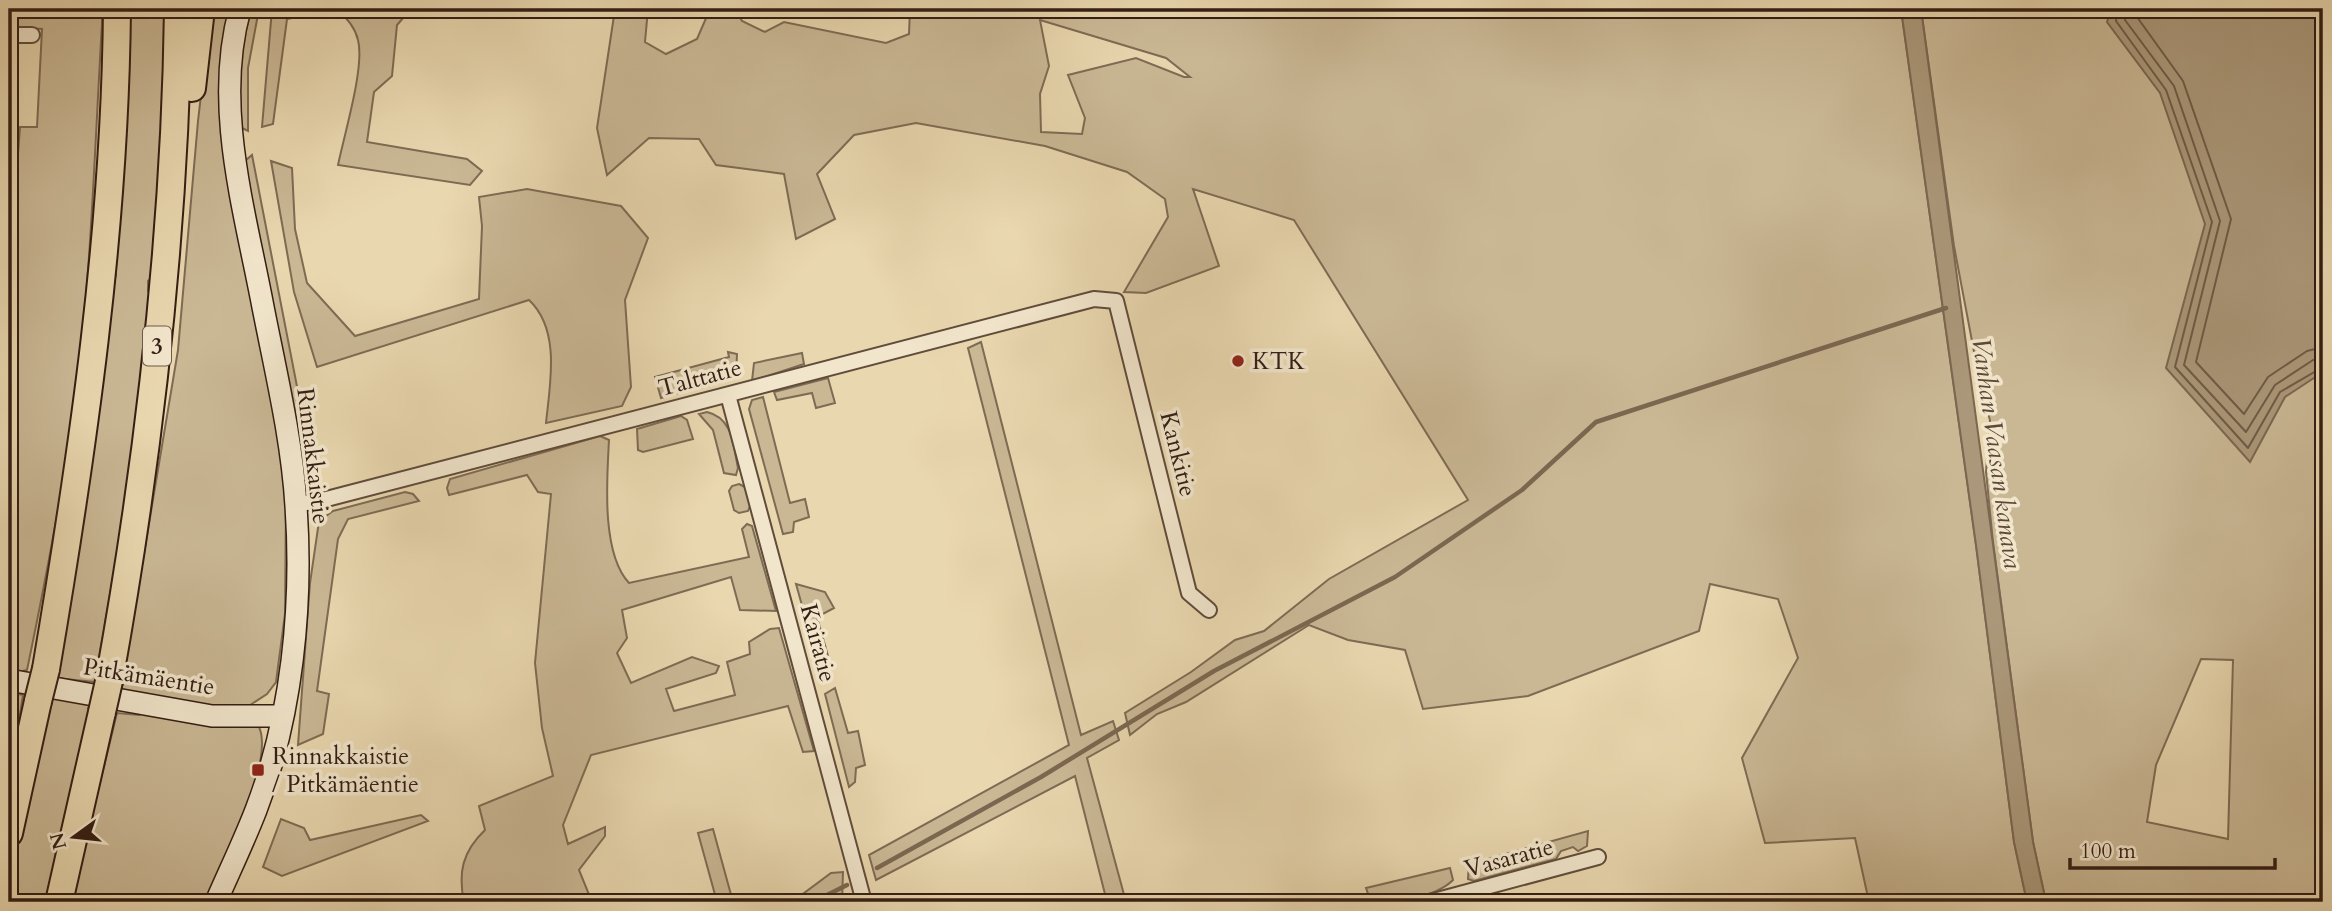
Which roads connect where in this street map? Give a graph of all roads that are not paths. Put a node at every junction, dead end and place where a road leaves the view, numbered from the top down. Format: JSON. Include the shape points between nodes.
{"nodes":[{"id":1,"x":117,"y":9,"type":"edge"},
{"id":2,"x":178,"y":9,"type":"edge"},
{"id":3,"x":201,"y":9,"type":"edge"},
{"id":4,"x":240,"y":9,"type":"edge"},
{"id":5,"x":9,"y":35,"type":"edge"},
{"id":6,"x":32,"y":36,"type":"dead end"},
{"id":7,"x":176,"y":125,"type":"junction"},
{"id":8,"x":1116,"y":301,"type":"joint"},
{"id":9,"x":728,"y":395,"type":"junction"},
{"id":10,"x":296,"y":504,"type":"junction"},
{"id":11,"x":1209,"y":610,"type":"dead end"},
{"id":12,"x":9,"y":680,"type":"edge"},
{"id":13,"x":281,"y":716,"type":"junction"},
{"id":14,"x":9,"y":833,"type":"edge"},
{"id":15,"x":1598,"y":857,"type":"dead end"},
{"id":16,"x":59,"y":902,"type":"edge"},
{"id":17,"x":216,"y":902,"type":"edge"},
{"id":18,"x":864,"y":902,"type":"edge"},
{"id":19,"x":1430,"y":902,"type":"edge"}],
"edges":[{"from":1,"to":14,"type":"highway","bridge":true,"via":[[102,255],[82,435],[46,669]]},
{"from":2,"to":7,"type":"highway","number":"3"},
{"from":3,"to":7,"type":"highway","via":[[191,92]]},
{"from":4,"to":10,"type":"street","name":"Rinnakkaistie","via":[[232,55],[231,124]]},
{"from":5,"to":6,"type":"street"},
{"from":7,"to":16,"type":"highway","number":"3","bridge":true,"via":[[145,454],[108,681]]},
{"from":8,"to":9,"type":"street","name":"Talttatie","via":[[1094,299]]},
{"from":8,"to":11,"type":"street","name":"Kankitie","via":[[1189,593]]},
{"from":9,"to":10,"type":"street","name":"Talttatie"},
{"from":9,"to":18,"type":"street","name":"Kairatie"},
{"from":10,"to":13,"type":"street","name":"Rinnakkaistie","via":[[295,606]]},
{"from":12,"to":13,"type":"street","name":"Pitkämäentie","via":[[212,716]]},
{"from":13,"to":17,"type":"street","name":"Rinnakkaistie","via":[[256,809]]},
{"from":15,"to":19,"type":"street","name":"Vasaratie"}]}
